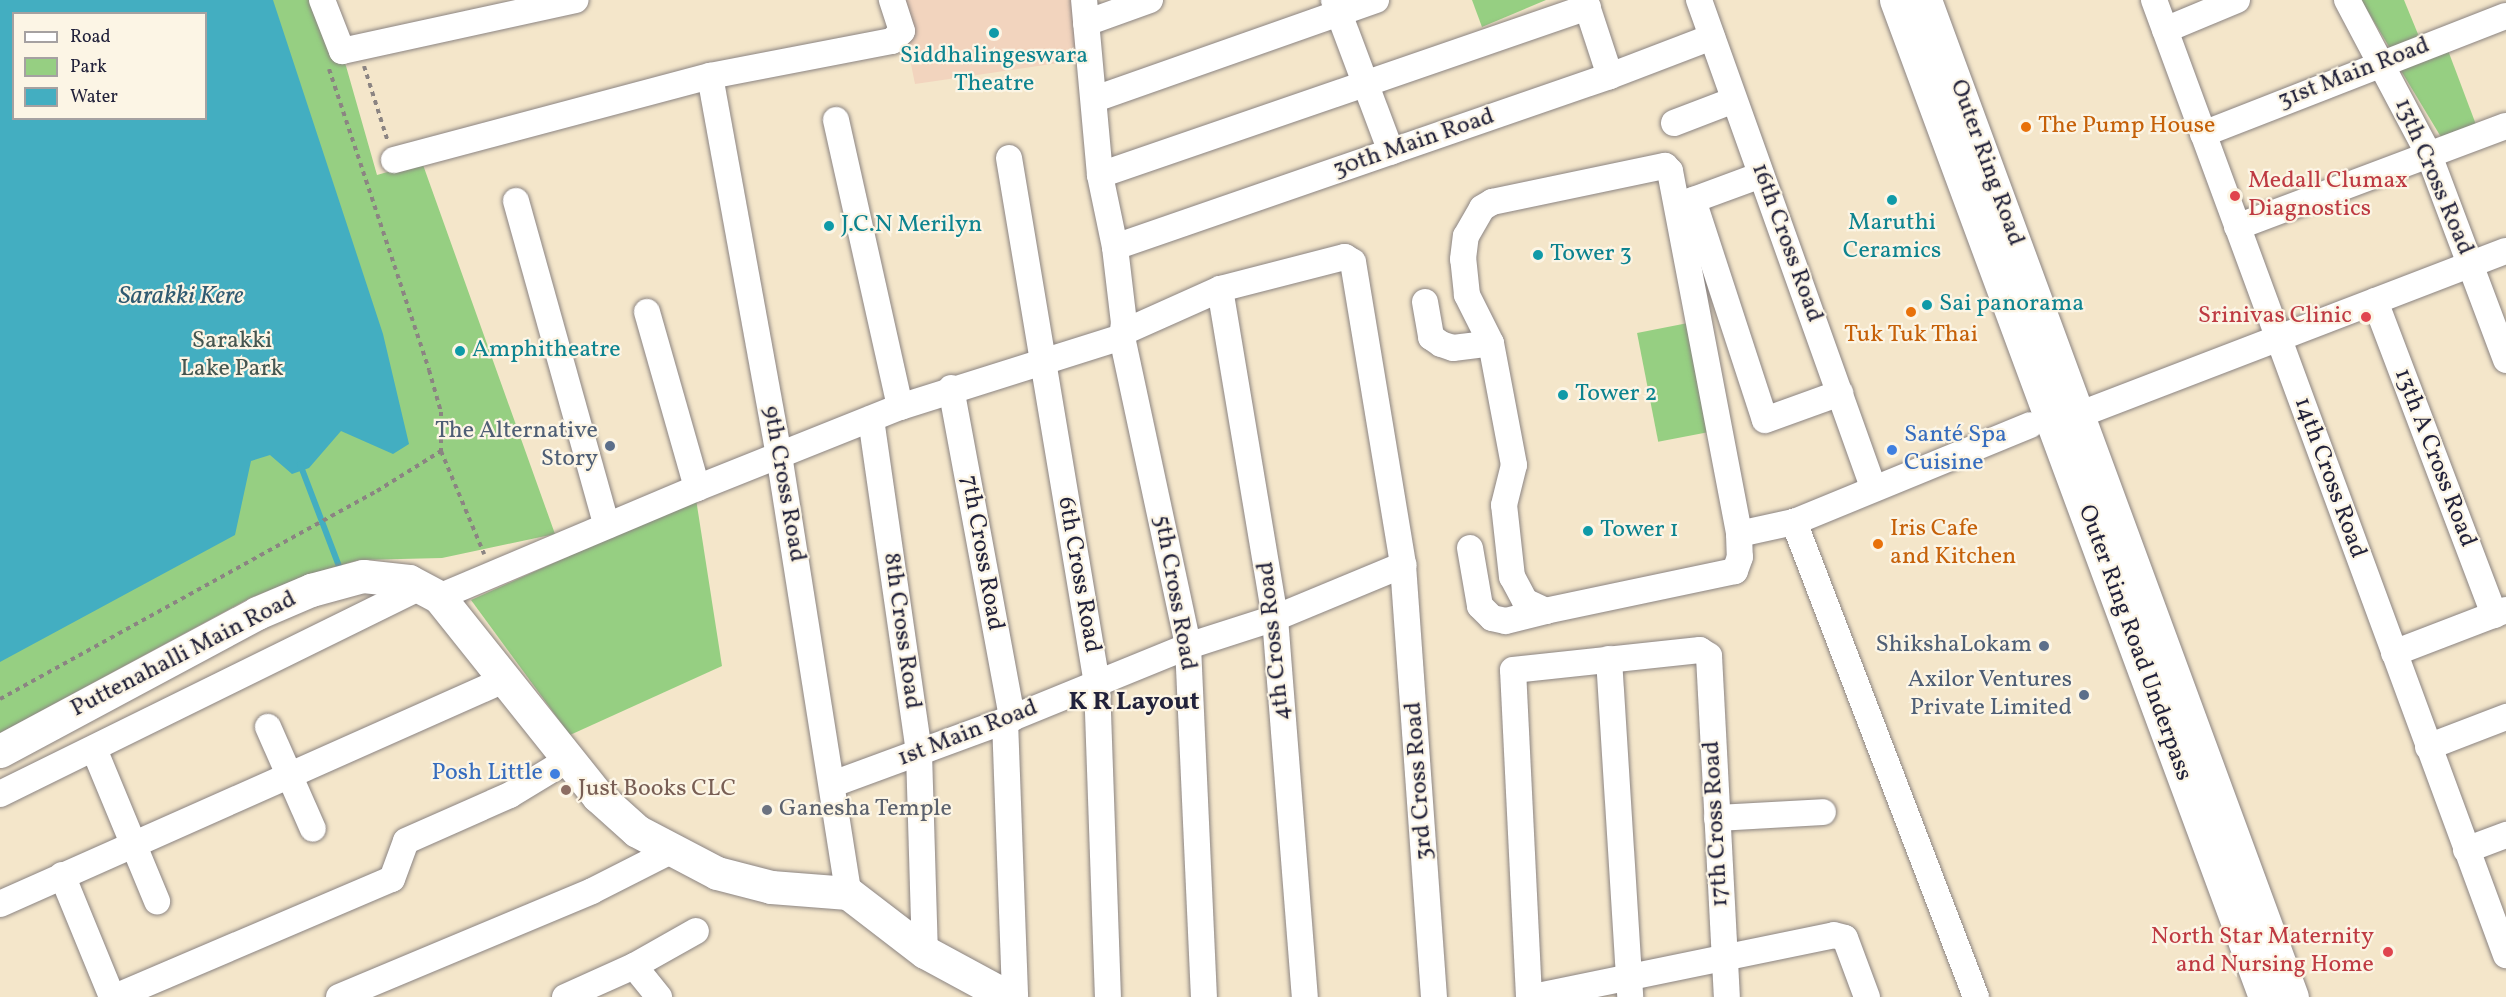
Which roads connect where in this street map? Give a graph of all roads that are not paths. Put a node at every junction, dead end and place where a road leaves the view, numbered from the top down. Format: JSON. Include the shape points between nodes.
{"nodes":[{"id":1,"x":322,"y":0,"type":"edge"},
{"id":2,"x":575,"y":0,"type":"edge"},
{"id":3,"x":892,"y":0,"type":"edge"},
{"id":4,"x":1150,"y":0,"type":"edge"},
{"id":5,"x":1376,"y":0,"type":"edge"},
{"id":6,"x":1699,"y":0,"type":"edge"},
{"id":7,"x":1896,"y":0,"type":"edge"},
{"id":8,"x":1925,"y":0,"type":"edge"},
{"id":9,"x":2154,"y":0,"type":"edge"},
{"id":10,"x":2238,"y":0,"type":"edge"},
{"id":11,"x":2347,"y":0,"type":"edge"},
{"id":12,"x":1587,"y":3,"type":"edge"},
{"id":13,"x":1336,"y":7,"type":"edge"},
{"id":14,"x":1085,"y":11,"type":"edge"},
{"id":15,"x":2506,"y":16,"type":"edge"},
{"id":16,"x":2165,"y":30,"type":"junction"},
{"id":17,"x":1712,"y":37,"type":"junction"},
{"id":18,"x":2382,"y":62,"type":"junction"},
{"id":19,"x":710,"y":75,"type":"junction"},
{"id":20,"x":1610,"y":76,"type":"junction"},
{"id":21,"x":1366,"y":83,"type":"junction"},
{"id":22,"x":1095,"y":99,"type":"junction"},
{"id":23,"x":1734,"y":99,"type":"junction"},
{"id":24,"x":836,"y":120,"type":"dead end"},
{"id":25,"x":1674,"y":123,"type":"dead end"},
{"id":26,"x":2506,"y":126,"type":"edge"},
{"id":27,"x":2203,"y":134,"type":"junction"},
{"id":28,"x":1391,"y":152,"type":"junction"},
{"id":29,"x":2429,"y":155,"type":"junction"},
{"id":30,"x":1009,"y":158,"type":"dead end"},
{"id":31,"x":394,"y":160,"type":"road end"},
{"id":32,"x":1100,"y":175,"type":"junction"},
{"id":33,"x":1761,"y":175,"type":"junction"},
{"id":34,"x":516,"y":201,"type":"dead end"},
{"id":35,"x":2237,"y":227,"type":"junction"},
{"id":36,"x":1115,"y":247,"type":"junction"},
{"id":37,"x":2506,"y":251,"type":"edge"},
{"id":38,"x":2471,"y":264,"type":"junction"},
{"id":39,"x":2003,"y":288,"type":"junction"},
{"id":40,"x":1220,"y":289,"type":"junction"},
{"id":41,"x":2375,"y":301,"type":"junction"},
{"id":42,"x":1425,"y":302,"type":"dead end"},
{"id":43,"x":647,"y":312,"type":"dead end"},
{"id":44,"x":2045,"y":326,"type":"junction"},
{"id":45,"x":1123,"y":334,"type":"junction"},
{"id":46,"x":2278,"y":338,"type":"junction"},
{"id":47,"x":1491,"y":343,"type":"junction"},
{"id":48,"x":2506,"y":360,"type":"edge"},
{"id":49,"x":1040,"y":363,"type":"junction"},
{"id":50,"x":951,"y":388,"type":"junction"},
{"id":51,"x":1840,"y":393,"type":"junction"},
{"id":52,"x":900,"y":407,"type":"junction"},
{"id":53,"x":2094,"y":409,"type":"junction"},
{"id":54,"x":871,"y":419,"type":"junction"},
{"id":55,"x":2030,"y":425,"type":"junction"},
{"id":56,"x":779,"y":455,"type":"junction"},
{"id":57,"x":1873,"y":487,"type":"junction"},
{"id":58,"x":697,"y":488,"type":"junction"},
{"id":59,"x":1794,"y":522,"type":"junction"},
{"id":60,"x":607,"y":526,"type":"junction"},
{"id":61,"x":1739,"y":534,"type":"junction"},
{"id":62,"x":1470,"y":548,"type":"dead end"},
{"id":63,"x":1402,"y":565,"type":"junction"},
{"id":64,"x":430,"y":592,"type":"junction"},
{"id":65,"x":1546,"y":611,"type":"junction"},
{"id":66,"x":2500,"y":613,"type":"edge"},
{"id":67,"x":1275,"y":618,"type":"junction"},
{"id":68,"x":1188,"y":646,"type":"junction"},
{"id":69,"x":2394,"y":653,"type":"junction"},
{"id":70,"x":1610,"y":659,"type":"junction"},
{"id":71,"x":506,"y":679,"type":"junction"},
{"id":72,"x":1097,"y":684,"type":"junction"},
{"id":73,"x":2506,"y":717,"type":"edge"},
{"id":74,"x":1008,"y":719,"type":"junction"},
{"id":75,"x":268,"y":727,"type":"dead end"},
{"id":76,"x":2428,"y":747,"type":"junction"},
{"id":77,"x":94,"y":750,"type":"junction"},
{"id":78,"x":0,"y":751,"type":"edge"},
{"id":79,"x":919,"y":753,"type":"junction"},
{"id":80,"x":569,"y":759,"type":"junction"},
{"id":81,"x":288,"y":776,"type":"junction"},
{"id":82,"x":833,"y":784,"type":"junction"},
{"id":83,"x":0,"y":794,"type":"edge"},
{"id":84,"x":1823,"y":812,"type":"dead end"},
{"id":85,"x":1717,"y":818,"type":"junction"},
{"id":86,"x":313,"y":829,"type":"dead end"},
{"id":87,"x":2506,"y":835,"type":"edge"},
{"id":88,"x":134,"y":846,"type":"junction"},
{"id":89,"x":2466,"y":850,"type":"junction"},
{"id":90,"x":671,"y":851,"type":"junction"},
{"id":91,"x":62,"y":875,"type":"junction"},
{"id":92,"x":848,"y":894,"type":"junction"},
{"id":93,"x":157,"y":901,"type":"dead end"},
{"id":94,"x":0,"y":904,"type":"edge"},
{"id":95,"x":696,"y":931,"type":"dead end"},
{"id":96,"x":925,"y":952,"type":"junction"},
{"id":97,"x":2506,"y":952,"type":"edge"},
{"id":98,"x":1724,"y":960,"type":"junction"},
{"id":99,"x":634,"y":966,"type":"junction"},
{"id":100,"x":1629,"y":989,"type":"edge"},
{"id":101,"x":653,"y":996,"type":"edge"},
{"id":102,"x":113,"y":997,"type":"edge"},
{"id":103,"x":339,"y":997,"type":"edge"},
{"id":104,"x":565,"y":997,"type":"edge"},
{"id":105,"x":1008,"y":997,"type":"edge"},
{"id":106,"x":1016,"y":997,"type":"edge"},
{"id":107,"x":1108,"y":997,"type":"edge"},
{"id":108,"x":1204,"y":997,"type":"edge"},
{"id":109,"x":1305,"y":997,"type":"edge"},
{"id":110,"x":1434,"y":997,"type":"edge"},
{"id":111,"x":1531,"y":997,"type":"edge"},
{"id":112,"x":1727,"y":997,"type":"edge"},
{"id":113,"x":1867,"y":997,"type":"edge"},
{"id":114,"x":1976,"y":997,"type":"edge"},
{"id":115,"x":2244,"y":997,"type":"edge"},
{"id":116,"x":2265,"y":997,"type":"edge"},
{"id":117,"x":2292,"y":997,"type":"edge"},
{"id":118,"x":2312,"y":997,"type":"edge"}],
"edges":[{"from":1,"to":2,"type":"street","via":[[342,51]]},
{"from":3,"to":19,"type":"street","via":[[902,31],[892,40]]},
{"from":4,"to":14,"type":"street"},
{"from":5,"to":13,"type":"street"},
{"from":6,"to":17,"type":"street","name":"16th Cross Road"},
{"from":7,"to":39,"type":"main road","name":"Outer Ring Road"},
{"from":8,"to":44,"type":"main road","name":"Outer Ring Road"},
{"from":9,"to":16,"type":"street","name":"14th Cross Road"},
{"from":10,"to":16,"type":"street"},
{"from":11,"to":18,"type":"street","name":"13th Cross Road"},
{"from":12,"to":20,"type":"street"},
{"from":12,"to":21,"type":"street"},
{"from":13,"to":21,"type":"street"},
{"from":13,"to":22,"type":"street"},
{"from":14,"to":22,"type":"street","name":"5th Cross Road"},
{"from":15,"to":18,"type":"street","name":"31st Main Road"},
{"from":16,"to":27,"type":"street","name":"14th Cross Road"},
{"from":17,"to":20,"type":"street","name":"30th Main Road"},
{"from":17,"to":23,"type":"street","name":"16th Cross Road"},
{"from":18,"to":27,"type":"street","name":"31st Main Road"},
{"from":18,"to":29,"type":"street","name":"13th Cross Road"},
{"from":19,"to":31,"type":"street"},
{"from":19,"to":56,"type":"street","name":"9th Cross Road"},
{"from":20,"to":28,"type":"street","name":"30th Main Road"},
{"from":21,"to":28,"type":"street"},
{"from":21,"to":32,"type":"street"},
{"from":22,"to":32,"type":"street","name":"5th Cross Road"},
{"from":23,"to":25,"type":"street"},
{"from":23,"to":33,"type":"street","name":"16th Cross Road"},
{"from":24,"to":52,"type":"street"},
{"from":26,"to":29,"type":"street"},
{"from":27,"to":35,"type":"street","name":"14th Cross Road"},
{"from":28,"to":36,"type":"street","name":"30th Main Road"},
{"from":29,"to":35,"type":"street"},
{"from":29,"to":38,"type":"street","name":"13th Cross Road"},
{"from":30,"to":49,"type":"street","name":"6th Cross Road"},
{"from":32,"to":36,"type":"street","name":"5th Cross Road"},
{"from":33,"to":51,"type":"street","name":"16th Cross Road"},
{"from":33,"to":51,"type":"street","via":[[1693,200],[1765,420]]},
{"from":34,"to":60,"type":"street"},
{"from":35,"to":46,"type":"street","name":"14th Cross Road"},
{"from":36,"to":45,"type":"street","name":"5th Cross Road"},
{"from":37,"to":38,"type":"street"},
{"from":38,"to":41,"type":"street"},
{"from":38,"to":48,"type":"street","name":"13th Cross Road"},
{"from":39,"to":55,"type":"main road"},
{"from":39,"to":116,"type":"main road","name":"Outer Ring Road Underpass"},
{"from":40,"to":45,"type":"street"},
{"from":40,"to":63,"type":"street","name":"3rd Cross Road","via":[[1345,256],[1353,262]]},
{"from":40,"to":67,"type":"street","name":"4th Cross Road"},
{"from":41,"to":46,"type":"street"},
{"from":41,"to":66,"type":"street","name":"13th A Cross Road"},
{"from":42,"to":47,"type":"street","via":[[1431,337],[1441,344],[1453,348]]},
{"from":43,"to":58,"type":"street"},
{"from":44,"to":53,"type":"main road"},
{"from":44,"to":117,"type":"main road","name":"Outer Ring Road Underpass"},
{"from":45,"to":49,"type":"street"},
{"from":45,"to":68,"type":"street","name":"5th Cross Road"},
{"from":46,"to":53,"type":"street"},
{"from":46,"to":69,"type":"street","name":"14th Cross Road"},
{"from":47,"to":61,"type":"street","via":[[1467,295],[1464,276],[1466,236],[1482,208],[1492,202],[1665,166],[1670,171]]},
{"from":47,"to":65,"type":"street","via":[[1514,465],[1504,505],[1512,577],[1525,601]]},
{"from":49,"to":50,"type":"street"},
{"from":49,"to":72,"type":"street","name":"6th Cross Road"},
{"from":50,"to":52,"type":"street"},
{"from":50,"to":74,"type":"street","name":"7th Cross Road"},
{"from":51,"to":57,"type":"street","name":"16th Cross Road"},
{"from":52,"to":54,"type":"street"},
{"from":53,"to":118,"type":"main road"},
{"from":54,"to":56,"type":"street"},
{"from":54,"to":79,"type":"street","name":"8th Cross Road"},
{"from":55,"to":57,"type":"street"},
{"from":55,"to":115,"type":"main road"},
{"from":56,"to":58,"type":"street"},
{"from":56,"to":82,"type":"street","name":"9th Cross Road"},
{"from":57,"to":59,"type":"street"},
{"from":58,"to":60,"type":"street"},
{"from":59,"to":61,"type":"street"},
{"from":59,"to":114,"type":"street"},
{"from":60,"to":64,"type":"street","via":[[492,574]]},
{"from":61,"to":65,"type":"street","via":[[1740,557],[1735,571]]},
{"from":62,"to":65,"type":"street","via":[[1480,606],[1492,618],[1506,621]]},
{"from":63,"to":67,"type":"street","name":"1st Main Road"},
{"from":63,"to":110,"type":"street","name":"3rd Cross Road"},
{"from":64,"to":71,"type":"main road"},
{"from":64,"to":77,"type":"street"},
{"from":64,"to":78,"type":"main road","name":"Puttenahalli Main Road","via":[[408,581],[363,576],[311,590],[257,613]]},
{"from":66,"to":69,"type":"street"},
{"from":67,"to":68,"type":"street","name":"1st Main Road"},
{"from":67,"to":109,"type":"street","name":"4th Cross Road"},
{"from":68,"to":72,"type":"street","name":"1st Main Road"},
{"from":68,"to":108,"type":"street","name":"5th Cross Road"},
{"from":69,"to":76,"type":"street","name":"14th Cross Road"},
{"from":70,"to":85,"type":"street","name":"17th Cross Road","via":[[1705,652],[1709,656]]},
{"from":70,"to":100,"type":"street"},
{"from":70,"to":111,"type":"street","via":[[1513,670]]},
{"from":71,"to":80,"type":"main road"},
{"from":71,"to":81,"type":"street"},
{"from":72,"to":74,"type":"street","name":"1st Main Road"},
{"from":72,"to":107,"type":"street","name":"6th Cross Road"},
{"from":73,"to":76,"type":"street"},
{"from":74,"to":79,"type":"street","name":"1st Main Road"},
{"from":74,"to":106,"type":"street","name":"7th Cross Road"},
{"from":75,"to":81,"type":"street"},
{"from":76,"to":89,"type":"street","name":"14th Cross Road"},
{"from":77,"to":83,"type":"street"},
{"from":77,"to":88,"type":"street"},
{"from":79,"to":82,"type":"street","name":"1st Main Road"},
{"from":79,"to":96,"type":"street","name":"8th Cross Road"},
{"from":80,"to":90,"type":"main road","via":[[598,796],[637,831]]},
{"from":80,"to":102,"type":"street","via":[[510,795],[406,842],[392,879]]},
{"from":81,"to":86,"type":"street"},
{"from":81,"to":88,"type":"street"},
{"from":82,"to":92,"type":"street","name":"9th Cross Road"},
{"from":84,"to":85,"type":"street"},
{"from":85,"to":98,"type":"street","name":"17th Cross Road"},
{"from":87,"to":89,"type":"street"},
{"from":88,"to":91,"type":"street"},
{"from":88,"to":93,"type":"street"},
{"from":89,"to":97,"type":"street","name":"14th Cross Road"},
{"from":90,"to":92,"type":"main road","via":[[717,873],[771,887]]},
{"from":90,"to":103,"type":"street","via":[[592,891]]},
{"from":91,"to":94,"type":"street"},
{"from":91,"to":102,"type":"street"},
{"from":92,"to":96,"type":"main road"},
{"from":95,"to":99,"type":"street"},
{"from":96,"to":105,"type":"main road"},
{"from":98,"to":100,"type":"street"},
{"from":98,"to":112,"type":"street","name":"17th Cross Road"},
{"from":98,"to":113,"type":"street","via":[[1840,935]]},
{"from":99,"to":101,"type":"street"},
{"from":99,"to":104,"type":"street"},
{"from":100,"to":111,"type":"street"}]}
